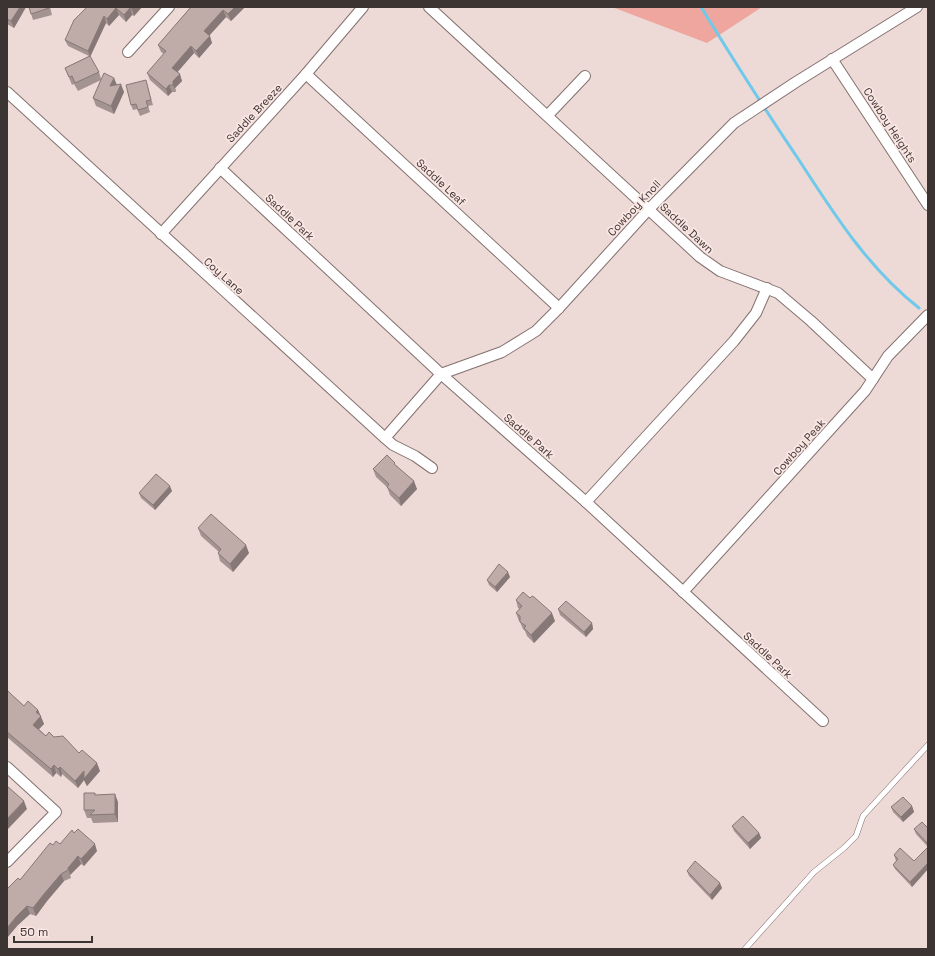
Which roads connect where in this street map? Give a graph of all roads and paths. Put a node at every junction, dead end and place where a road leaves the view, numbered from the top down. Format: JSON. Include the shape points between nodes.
{"nodes":[{"id":1,"x":168,"y":7,"type":"edge"},
{"id":2,"x":363,"y":7,"type":"edge"},
{"id":3,"x":429,"y":7,"type":"edge"},
{"id":4,"x":917,"y":7,"type":"edge"},
{"id":5,"x":128,"y":52,"type":"dead end"},
{"id":6,"x":832,"y":59,"type":"junction"},
{"id":7,"x":306,"y":74,"type":"junction"},
{"id":8,"x":584,"y":76,"type":"dead end"},
{"id":9,"x":7,"y":92,"type":"edge"},
{"id":10,"x":548,"y":115,"type":"junction"},
{"id":11,"x":220,"y":168,"type":"junction"},
{"id":12,"x":928,"y":205,"type":"edge"},
{"id":13,"x":649,"y":209,"type":"junction"},
{"id":14,"x":161,"y":234,"type":"junction"},
{"id":15,"x":767,"y":288,"type":"junction"},
{"id":16,"x":559,"y":308,"type":"junction"},
{"id":17,"x":928,"y":315,"type":"edge"},
{"id":18,"x":441,"y":374,"type":"junction"},
{"id":19,"x":873,"y":379,"type":"junction"},
{"id":20,"x":385,"y":438,"type":"junction"},
{"id":21,"x":432,"y":468,"type":"dead end"},
{"id":22,"x":586,"y":502,"type":"junction"},
{"id":23,"x":683,"y":592,"type":"junction"},
{"id":24,"x":822,"y":721,"type":"dead end"},
{"id":25,"x":928,"y":745,"type":"edge"},
{"id":26,"x":7,"y":767,"type":"edge"},
{"id":27,"x":7,"y":862,"type":"edge"},
{"id":28,"x":745,"y":949,"type":"edge"}],
"edges":[{"from":1,"to":5,"type":"street"},
{"from":2,"to":7,"type":"street","name":"Saddle Breeze"},
{"from":3,"to":10,"type":"street","name":"Saddle Dawn"},
{"from":4,"to":6,"type":"street","name":"Cowboy Knoll"},
{"from":6,"to":12,"type":"street","name":"Cowboy Heights"},
{"from":6,"to":13,"type":"street","name":"Cowboy Knoll","via":[[734,123]]},
{"from":7,"to":11,"type":"street","name":"Saddle Breeze"},
{"from":7,"to":16,"type":"street","name":"Saddle Leaf"},
{"from":8,"to":10,"type":"street"},
{"from":9,"to":14,"type":"street","name":"Coy Lane"},
{"from":10,"to":13,"type":"street","name":"Saddle Dawn"},
{"from":11,"to":14,"type":"street","name":"Saddle Breeze"},
{"from":11,"to":18,"type":"street","name":"Saddle Park"},
{"from":13,"to":15,"type":"street","name":"Saddle Dawn","via":[[710,265]]},
{"from":13,"to":16,"type":"street","name":"Cowboy Knoll"},
{"from":14,"to":20,"type":"street","name":"Coy Lane"},
{"from":15,"to":19,"type":"street","name":"Saddle Dawn","via":[[787,300]]},
{"from":15,"to":22,"type":"street","via":[[756,313],[734,341]]},
{"from":16,"to":18,"type":"street","name":"Cowboy Knoll","via":[[536,331],[502,352]]},
{"from":17,"to":19,"type":"street","name":"Cowboy Peak","via":[[888,356]]},
{"from":18,"to":20,"type":"street","name":"Cowboy Knoll"},
{"from":18,"to":22,"type":"street","name":"Saddle Park"},
{"from":19,"to":23,"type":"street","name":"Cowboy Peak","via":[[865,391]]},
{"from":20,"to":21,"type":"street","name":"Coy Lane"},
{"from":22,"to":23,"type":"street","name":"Saddle Park"},
{"from":23,"to":24,"type":"street","name":"Saddle Park"},
{"from":25,"to":28,"type":"lane","via":[[864,816],[856,836],[814,872]]},
{"from":26,"to":27,"type":"street","via":[[56,812]]}]}
